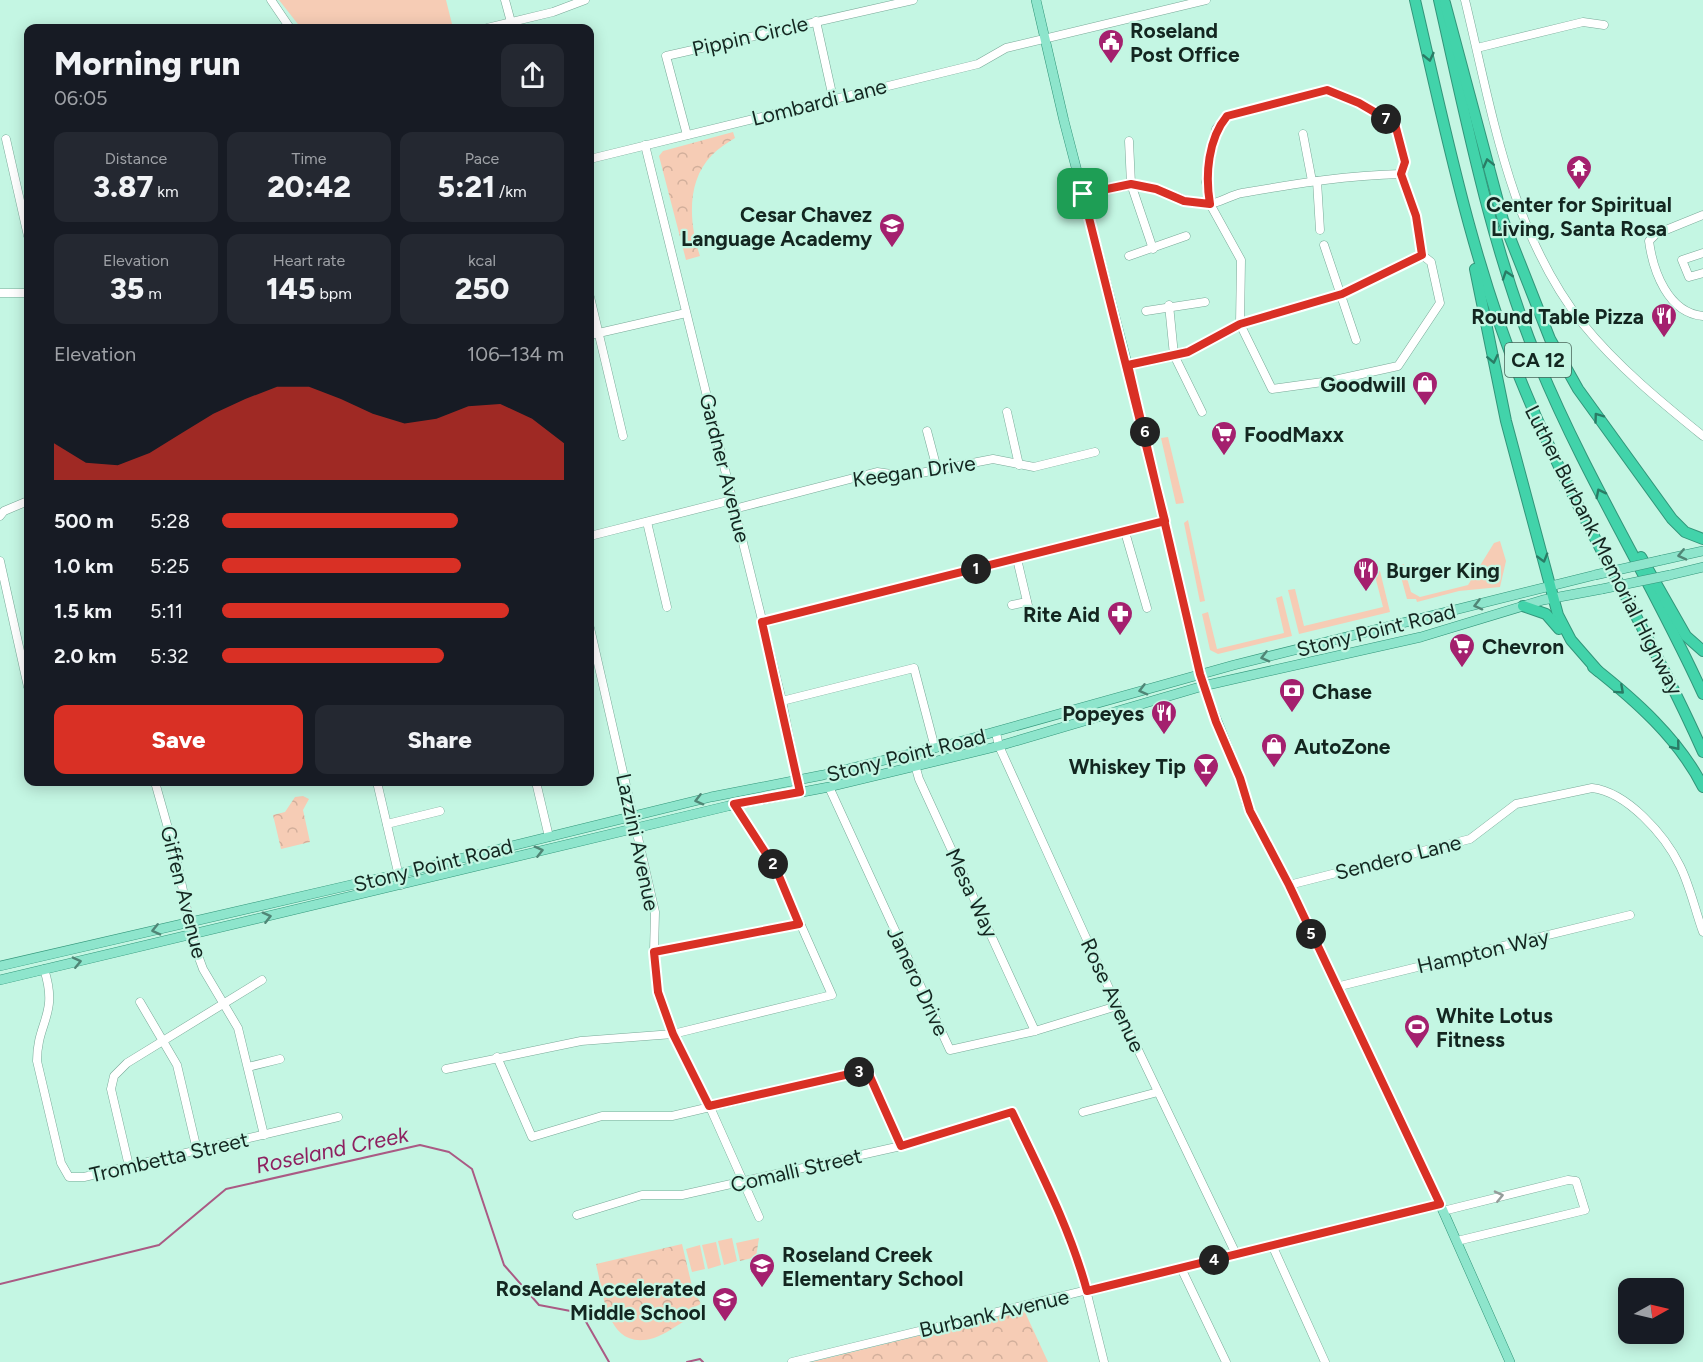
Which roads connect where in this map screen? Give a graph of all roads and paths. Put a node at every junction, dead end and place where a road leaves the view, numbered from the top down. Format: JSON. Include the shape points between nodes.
{"nodes":[{"id":1,"x":271,"y":0,"type":"edge"},
{"id":2,"x":505,"y":0,"type":"edge"},
{"id":3,"x":585,"y":0,"type":"edge"},
{"id":4,"x":913,"y":0,"type":"edge"},
{"id":5,"x":1036,"y":0,"type":"edge"},
{"id":6,"x":1206,"y":0,"type":"edge"},
{"id":7,"x":1415,"y":0,"type":"edge"},
{"id":8,"x":1439,"y":0,"type":"edge"},
{"id":9,"x":1445,"y":0,"type":"edge"},
{"id":10,"x":1465,"y":0,"type":"edge"},
{"id":11,"x":816,"y":21,"type":"junction"},
{"id":12,"x":510,"y":22,"type":"junction"},
{"id":13,"x":287,"y":24,"type":"edge"},
{"id":14,"x":502,"y":24,"type":"edge"},
{"id":15,"x":1604,"y":25,"type":"dead end"},
{"id":16,"x":1045,"y":38,"type":"junction"},
{"id":17,"x":1477,"y":48,"type":"junction"},
{"id":18,"x":833,"y":98,"type":"junction"},
{"id":19,"x":1303,"y":134,"type":"dead end"},
{"id":20,"x":687,"y":135,"type":"junction"},
{"id":21,"x":6,"y":139,"type":"dead end"},
{"id":22,"x":1129,"y":141,"type":"dead end"},
{"id":23,"x":645,"y":145,"type":"junction"},
{"id":24,"x":594,"y":158,"type":"edge"},
{"id":25,"x":1401,"y":174,"type":"junction"},
{"id":26,"x":1315,"y":181,"type":"junction"},
{"id":27,"x":1131,"y":184,"type":"junction"},
{"id":28,"x":1083,"y":194,"type":"junction"},
{"id":29,"x":1210,"y":204,"type":"junction"},
{"id":30,"x":1703,"y":215,"type":"edge"},
{"id":31,"x":24,"y":218,"type":"edge"},
{"id":32,"x":1466,"y":219,"type":"junction"},
{"id":33,"x":1320,"y":230,"type":"dead end"},
{"id":34,"x":1186,"y":236,"type":"dead end"},
{"id":35,"x":1324,"y":245,"type":"dead end"},
{"id":36,"x":1153,"y":249,"type":"junction"},
{"id":37,"x":1703,"y":253,"type":"edge"},
{"id":38,"x":1422,"y":255,"type":"junction"},
{"id":39,"x":1129,"y":256,"type":"dead end"},
{"id":40,"x":1703,"y":273,"type":"edge"},
{"id":41,"x":0,"y":293,"type":"edge"},
{"id":42,"x":24,"y":293,"type":"edge"},
{"id":43,"x":1342,"y":294,"type":"junction"},
{"id":44,"x":1205,"y":302,"type":"dead end"},
{"id":45,"x":1169,"y":305,"type":"junction"},
{"id":46,"x":1146,"y":310,"type":"dead end"},
{"id":47,"x":686,"y":313,"type":"junction"},
{"id":48,"x":1703,"y":316,"type":"edge"},
{"id":49,"x":1240,"y":324,"type":"junction"},
{"id":50,"x":594,"y":334,"type":"edge"},
{"id":51,"x":1356,"y":340,"type":"dead end"},
{"id":52,"x":1174,"y":355,"type":"junction"},
{"id":53,"x":1128,"y":365,"type":"junction"},
{"id":54,"x":1007,"y":412,"type":"dead end"},
{"id":55,"x":1202,"y":412,"type":"dead end"},
{"id":56,"x":927,"y":431,"type":"dead end"},
{"id":57,"x":623,"y":436,"type":"dead end"},
{"id":58,"x":1703,"y":436,"type":"edge"},
{"id":59,"x":1095,"y":452,"type":"dead end"},
{"id":60,"x":1019,"y":465,"type":"junction"},
{"id":61,"x":937,"y":470,"type":"junction"},
{"id":62,"x":732,"y":500,"type":"junction"},
{"id":63,"x":24,"y":503,"type":"edge"},
{"id":64,"x":735,"y":509,"type":"junction"},
{"id":65,"x":0,"y":516,"type":"edge"},
{"id":66,"x":1612,"y":516,"type":"junction"},
{"id":67,"x":1165,"y":521,"type":"junction"},
{"id":68,"x":647,"y":522,"type":"junction"},
{"id":69,"x":1125,"y":532,"type":"junction"},
{"id":70,"x":594,"y":535,"type":"edge"},
{"id":71,"x":1703,"y":539,"type":"edge"},
{"id":72,"x":1703,"y":550,"type":"edge"},
{"id":73,"x":1017,"y":559,"type":"junction"},
{"id":74,"x":0,"y":561,"type":"edge"},
{"id":75,"x":1703,"y":567,"type":"edge"},
{"id":76,"x":1551,"y":587,"type":"junction"},
{"id":77,"x":1554,"y":598,"type":"junction"},
{"id":78,"x":1027,"y":602,"type":"junction"},
{"id":79,"x":1012,"y":605,"type":"dead end"},
{"id":80,"x":1523,"y":606,"type":"junction"},
{"id":81,"x":667,"y":607,"type":"dead end"},
{"id":82,"x":1147,"y":608,"type":"dead end"},
{"id":83,"x":1030,"y":614,"type":"dead end"},
{"id":84,"x":762,"y":622,"type":"junction"},
{"id":85,"x":594,"y":645,"type":"edge"},
{"id":86,"x":1703,"y":651,"type":"edge"},
{"id":87,"x":24,"y":669,"type":"edge"},
{"id":88,"x":1598,"y":671,"type":"junction"},
{"id":89,"x":1200,"y":674,"type":"junction"},
{"id":90,"x":1203,"y":686,"type":"junction"},
{"id":91,"x":1703,"y":694,"type":"edge"},
{"id":92,"x":1107,"y":700,"type":"junction"},
{"id":93,"x":782,"y":701,"type":"junction"},
{"id":94,"x":1078,"y":722,"type":"junction"},
{"id":95,"x":996,"y":733,"type":"junction"},
{"id":96,"x":999,"y":746,"type":"junction"},
{"id":97,"x":935,"y":748,"type":"junction"},
{"id":98,"x":1703,"y":752,"type":"edge"},
{"id":99,"x":912,"y":754,"type":"junction"},
{"id":100,"x":915,"y":766,"type":"junction"},
{"id":101,"x":798,"y":780,"type":"junction"},
{"id":102,"x":156,"y":786,"type":"edge"},
{"id":103,"x":378,"y":786,"type":"edge"},
{"id":104,"x":537,"y":786,"type":"edge"},
{"id":105,"x":829,"y":787,"type":"junction"},
{"id":106,"x":1703,"y":787,"type":"edge"},
{"id":107,"x":800,"y":792,"type":"junction"},
{"id":108,"x":734,"y":804,"type":"junction"},
{"id":109,"x":440,"y":811,"type":"dead end"},
{"id":110,"x":634,"y":816,"type":"junction"},
{"id":111,"x":387,"y":824,"type":"junction"},
{"id":112,"x":636,"y":828,"type":"junction"},
{"id":113,"x":549,"y":837,"type":"junction"},
{"id":114,"x":398,"y":874,"type":"junction"},
{"id":115,"x":401,"y":885,"type":"junction"},
{"id":116,"x":1289,"y":885,"type":"junction"},
{"id":117,"x":1630,"y":915,"type":"dead end"},
{"id":118,"x":190,"y":922,"type":"junction"},
{"id":119,"x":799,"y":924,"type":"junction"},
{"id":120,"x":1703,"y":932,"type":"edge"},
{"id":121,"x":192,"y":935,"type":"junction"},
{"id":122,"x":654,"y":952,"type":"junction"},
{"id":123,"x":0,"y":966,"type":"edge"},
{"id":124,"x":44,"y":969,"type":"junction"},
{"id":125,"x":0,"y":980,"type":"edge"},
{"id":126,"x":262,"y":980,"type":"dead end"},
{"id":127,"x":1336,"y":987,"type":"junction"},
{"id":128,"x":140,"y":1002,"type":"dead end"},
{"id":129,"x":224,"y":1004,"type":"junction"},
{"id":130,"x":1117,"y":1006,"type":"junction"},
{"id":131,"x":1035,"y":1031,"type":"junction"},
{"id":132,"x":673,"y":1034,"type":"junction"},
{"id":133,"x":164,"y":1041,"type":"junction"},
{"id":134,"x":497,"y":1057,"type":"junction"},
{"id":135,"x":280,"y":1059,"type":"dead end"},
{"id":136,"x":248,"y":1067,"type":"junction"},
{"id":137,"x":446,"y":1069,"type":"dead end"},
{"id":138,"x":1158,"y":1092,"type":"junction"},
{"id":139,"x":709,"y":1106,"type":"junction"},
{"id":140,"x":1083,"y":1112,"type":"dead end"},
{"id":141,"x":338,"y":1117,"type":"dead end"},
{"id":142,"x":264,"y":1135,"type":"junction"},
{"id":143,"x":901,"y":1146,"type":"junction"},
{"id":144,"x":197,"y":1150,"type":"junction"},
{"id":145,"x":129,"y":1166,"type":"junction"},
{"id":146,"x":743,"y":1182,"type":"junction"},
{"id":147,"x":1441,"y":1208,"type":"junction"},
{"id":148,"x":577,"y":1215,"type":"dead end"},
{"id":149,"x":759,"y":1217,"type":"dead end"},
{"id":150,"x":1457,"y":1242,"type":"junction"},
{"id":151,"x":1272,"y":1245,"type":"junction"},
{"id":152,"x":1236,"y":1254,"type":"junction"},
{"id":153,"x":1181,"y":1268,"type":"junction"},
{"id":154,"x":1087,"y":1291,"type":"junction"},
{"id":155,"x":792,"y":1362,"type":"edge"},
{"id":156,"x":1104,"y":1362,"type":"edge"},
{"id":157,"x":1226,"y":1362,"type":"edge"},
{"id":158,"x":1325,"y":1362,"type":"edge"},
{"id":159,"x":1510,"y":1362,"type":"edge"}],
"edges":[{"from":1,"to":13,"type":"street"},
{"from":2,"to":12,"type":"street"},
{"from":3,"to":12,"type":"street"},
{"from":4,"to":11,"type":"street","name":"Pippin Circle"},
{"from":5,"to":16,"type":"main road"},
{"from":6,"to":16,"type":"street","name":"Lombardi Lane"},
{"from":7,"to":32,"type":"highway","name":"Luther Burbank Memorial Highway","number":"CA 12","one_way":true},
{"from":66,"to":8,"type":"highway","name":"Luther Burbank Memorial Highway","number":"CA 12","one_way":true,"via":[[1548,384],[1506,274]]},
{"from":71,"to":9,"type":"highway","one_way":true,"via":[[1685,532],[1672,519],[1578,389],[1554,346],[1503,220]]},
{"from":10,"to":17,"type":"street"},
{"from":11,"to":18,"type":"street"},
{"from":11,"to":20,"type":"street","name":"Pippin Circle","via":[[666,56]]},
{"from":12,"to":14,"type":"street"},
{"from":15,"to":17,"type":"street","via":[[1582,22]]},
{"from":16,"to":18,"type":"street","name":"Lombardi Lane","via":[[1006,48],[978,64]]},
{"from":16,"to":28,"type":"main road"},
{"from":17,"to":58,"type":"street","via":[[1516,197],[1552,277],[1600,344]]},
{"from":18,"to":20,"type":"street","name":"Lombardi Lane"},
{"from":19,"to":26,"type":"street"},
{"from":20,"to":23,"type":"street","name":"Lombardi Lane"},
{"from":21,"to":31,"type":"street"},
{"from":22,"to":27,"type":"street"},
{"from":23,"to":24,"type":"street","name":"Lombardi Lane"},
{"from":23,"to":47,"type":"street","name":"Gardner Avenue"},
{"from":25,"to":26,"type":"street"},
{"from":25,"to":29,"type":"street","via":[[1405,162],[1395,124],[1327,90],[1227,116],[1216,129],[1206,182]]},
{"from":25,"to":38,"type":"street","via":[[1416,216]]},
{"from":26,"to":29,"type":"street","via":[[1235,194]]},
{"from":26,"to":33,"type":"street"},
{"from":27,"to":28,"type":"street"},
{"from":27,"to":29,"type":"street","via":[[1184,201]]},
{"from":27,"to":36,"type":"street"},
{"from":28,"to":53,"type":"main road"},
{"from":29,"to":49,"type":"street","via":[[1241,260]]},
{"from":30,"to":48,"type":"street","via":[[1656,234],[1649,241],[1651,255],[1672,302]]},
{"from":32,"to":76,"type":"highway","one_way":true,"via":[[1506,421]]},
{"from":32,"to":98,"type":"highway","name":"Luther Burbank Memorial Highway","number":"CA 12","via":[[1501,330],[1534,414]]},
{"from":34,"to":36,"type":"street"},
{"from":35,"to":43,"type":"street"},
{"from":36,"to":39,"type":"street"},
{"from":37,"to":40,"type":"street","via":[[1682,260],[1689,277]]},
{"from":38,"to":43,"type":"street"},
{"from":38,"to":49,"type":"street","via":[[1431,262],[1440,303],[1398,366],[1272,389]]},
{"from":41,"to":42,"type":"street"},
{"from":43,"to":49,"type":"street"},
{"from":43,"to":51,"type":"street"},
{"from":44,"to":45,"type":"street"},
{"from":45,"to":46,"type":"street"},
{"from":45,"to":52,"type":"street"},
{"from":47,"to":50,"type":"street"},
{"from":47,"to":62,"type":"street","name":"Gardner Avenue"},
{"from":49,"to":52,"type":"street","via":[[1188,352]]},
{"from":50,"to":57,"type":"street"},
{"from":52,"to":53,"type":"street"},
{"from":52,"to":55,"type":"street"},
{"from":53,"to":67,"type":"main road"},
{"from":54,"to":60,"type":"street"},
{"from":56,"to":61,"type":"street"},
{"from":59,"to":60,"type":"street","name":"Keegan Drive","via":[[1034,467]]},
{"from":60,"to":61,"type":"street","name":"Keegan Drive","via":[[993,459]]},
{"from":61,"to":64,"type":"street","name":"Keegan Drive","via":[[905,477],[877,472]]},
{"from":62,"to":64,"type":"street","name":"Gardner Avenue"},
{"from":62,"to":68,"type":"street"},
{"from":63,"to":65,"type":"street"},
{"from":64,"to":84,"type":"street","name":"Gardner Avenue"},
{"from":66,"to":86,"type":"highway","via":[[1644,561],[1690,641]]},
{"from":66,"to":91,"type":"highway","name":"Luther Burbank Memorial Highway","number":"CA 12"},
{"from":67,"to":69,"type":"street"},
{"from":67,"to":89,"type":"main road"},
{"from":68,"to":70,"type":"street"},
{"from":68,"to":81,"type":"street"},
{"from":69,"to":73,"type":"street"},
{"from":69,"to":82,"type":"street"},
{"from":72,"to":76,"type":"main road","name":"Stony Point Road","one_way":true,"bridge":true},
{"from":73,"to":78,"type":"street"},
{"from":73,"to":84,"type":"street"},
{"from":74,"to":87,"type":"street"},
{"from":75,"to":77,"type":"main road","name":"Stony Point Road","bridge":true},
{"from":76,"to":77,"type":"highway"},
{"from":76,"to":89,"type":"main road","name":"Stony Point Road","one_way":true},
{"from":77,"to":80,"type":"main road","name":"Stony Point Road"},
{"from":77,"to":88,"type":"highway","via":[[1567,635]]},
{"from":78,"to":79,"type":"street"},
{"from":78,"to":83,"type":"street"},
{"from":80,"to":88,"type":"highway","via":[[1551,618],[1573,649]]},
{"from":80,"to":90,"type":"main road","name":"Stony Point Road","via":[[1421,637]]},
{"from":84,"to":93,"type":"street","name":"Gardner Avenue"},
{"from":85,"to":110,"type":"street","name":"Lazzini Avenue"},
{"from":88,"to":106,"type":"highway","one_way":true,"via":[[1664,731]]},
{"from":89,"to":90,"type":"main road"},
{"from":89,"to":92,"type":"main road","name":"Stony Point Road","one_way":true},
{"from":90,"to":94,"type":"main road","name":"Stony Point Road"},
{"from":90,"to":116,"type":"main road","via":[[1247,804]]},
{"from":92,"to":94,"type":"main road","via":[[1102,710]]},
{"from":92,"to":95,"type":"main road","name":"Stony Point Road"},
{"from":93,"to":97,"type":"street","via":[[914,668]]},
{"from":93,"to":101,"type":"street","name":"Gardner Avenue"},
{"from":94,"to":96,"type":"main road","name":"Stony Point Road"},
{"from":95,"to":96,"type":"street","name":"Rose Avenue"},
{"from":95,"to":97,"type":"main road","name":"Stony Point Road"},
{"from":96,"to":100,"type":"main road","name":"Stony Point Road"},
{"from":96,"to":130,"type":"street","name":"Rose Avenue"},
{"from":97,"to":99,"type":"main road","name":"Stony Point Road"},
{"from":99,"to":100,"type":"street","name":"Mesa Way"},
{"from":99,"to":101,"type":"main road","name":"Stony Point Road"},
{"from":100,"to":105,"type":"main road","name":"Stony Point Road"},
{"from":100,"to":131,"type":"street","name":"Mesa Way"},
{"from":101,"to":107,"type":"street","name":"Gardner Avenue"},
{"from":101,"to":110,"type":"main road","name":"Stony Point Road","one_way":true},
{"from":102,"to":118,"type":"street","name":"Giffen Avenue"},
{"from":103,"to":111,"type":"street"},
{"from":104,"to":113,"type":"street"},
{"from":105,"to":107,"type":"main road","name":"Stony Point Road"},
{"from":105,"to":131,"type":"street","name":"Janero Drive","via":[[950,1050]]},
{"from":107,"to":108,"type":"main road","name":"Stony Point Road"},
{"from":108,"to":112,"type":"main road","name":"Stony Point Road"},
{"from":108,"to":119,"type":"street","via":[[776,869]]},
{"from":109,"to":111,"type":"street"},
{"from":110,"to":112,"type":"street","name":"Lazzini Avenue"},
{"from":110,"to":113,"type":"main road","name":"Stony Point Road"},
{"from":111,"to":114,"type":"street"},
{"from":115,"to":112,"type":"main road","name":"Stony Point Road","one_way":true},
{"from":112,"to":122,"type":"street","name":"Lazzini Avenue","via":[[655,912]]},
{"from":113,"to":114,"type":"main road","name":"Stony Point Road"},
{"from":114,"to":115,"type":"street"},
{"from":114,"to":118,"type":"main road","name":"Stony Point Road"},
{"from":121,"to":115,"type":"main road","name":"Stony Point Road","one_way":true},
{"from":116,"to":120,"type":"street","name":"Sendero Lane","via":[[1470,839],[1516,804],[1592,788],[1622,798],[1646,819],[1679,864]]},
{"from":116,"to":127,"type":"main road"},
{"from":117,"to":127,"type":"street","name":"Hampton Way"},
{"from":118,"to":121,"type":"street","name":"Giffen Avenue"},
{"from":118,"to":123,"type":"main road","name":"Stony Point Road","one_way":true},
{"from":119,"to":122,"type":"street"},
{"from":119,"to":132,"type":"street","via":[[832,995]]},
{"from":124,"to":121,"type":"main road","name":"Stony Point Road","one_way":true},
{"from":121,"to":129,"type":"street","name":"Giffen Avenue","via":[[203,969]]},
{"from":122,"to":132,"type":"street","name":"Lazzini Avenue","via":[[658,992]]},
{"from":124,"to":125,"type":"main road","name":"Stony Point Road"},
{"from":124,"to":145,"type":"street","name":"Trombetta Street","via":[[51,1004],[37,1060],[63,1170],[69,1177],[78,1178]]},
{"from":126,"to":129,"type":"street"},
{"from":127,"to":147,"type":"main road"},
{"from":128,"to":133,"type":"street"},
{"from":129,"to":133,"type":"street"},
{"from":129,"to":136,"type":"street","name":"Giffen Avenue","via":[[238,1028]]},
{"from":130,"to":131,"type":"street","name":"Janero Drive"},
{"from":130,"to":138,"type":"street","name":"Rose Avenue"},
{"from":132,"to":134,"type":"street","via":[[581,1041]]},
{"from":132,"to":139,"type":"street","name":"Lazzini Avenue"},
{"from":133,"to":144,"type":"street","via":[[177,1065]]},
{"from":133,"to":145,"type":"street","via":[[127,1063],[112,1081],[113,1104]]},
{"from":134,"to":137,"type":"street"},
{"from":134,"to":139,"type":"street","via":[[532,1137],[603,1116],[672,1116]]},
{"from":135,"to":136,"type":"street"},
{"from":136,"to":142,"type":"street","name":"Giffen Avenue"},
{"from":138,"to":140,"type":"street"},
{"from":138,"to":152,"type":"street","name":"Rose Avenue"},
{"from":139,"to":143,"type":"street","via":[[867,1070]]},
{"from":139,"to":146,"type":"street","name":"Lazzini Avenue"},
{"from":141,"to":142,"type":"street","name":"Trombetta Street"},
{"from":142,"to":144,"type":"street","name":"Trombetta Street"},
{"from":143,"to":146,"type":"street","name":"Comalli Street"},
{"from":143,"to":154,"type":"street","name":"Comalli Street","via":[[1012,1112],[1057,1206]]},
{"from":144,"to":145,"type":"street","name":"Trombetta Street"},
{"from":146,"to":148,"type":"street","name":"Comalli Street","via":[[682,1195],[642,1195]]},
{"from":146,"to":149,"type":"street","name":"Lazzini Avenue"},
{"from":147,"to":150,"type":"main road"},
{"from":147,"to":150,"type":"street","name":"Burbank Avenue","one_way":true,"via":[[1576,1181],[1585,1210]]},
{"from":147,"to":151,"type":"street","name":"Burbank Avenue"},
{"from":150,"to":159,"type":"main road"},
{"from":151,"to":152,"type":"street","name":"Burbank Avenue"},
{"from":151,"to":158,"type":"street"},
{"from":152,"to":153,"type":"street","name":"Burbank Avenue"},
{"from":153,"to":154,"type":"street","name":"Burbank Avenue"},
{"from":153,"to":157,"type":"street"},
{"from":154,"to":155,"type":"street","name":"Burbank Avenue"},
{"from":154,"to":156,"type":"street"}]}
